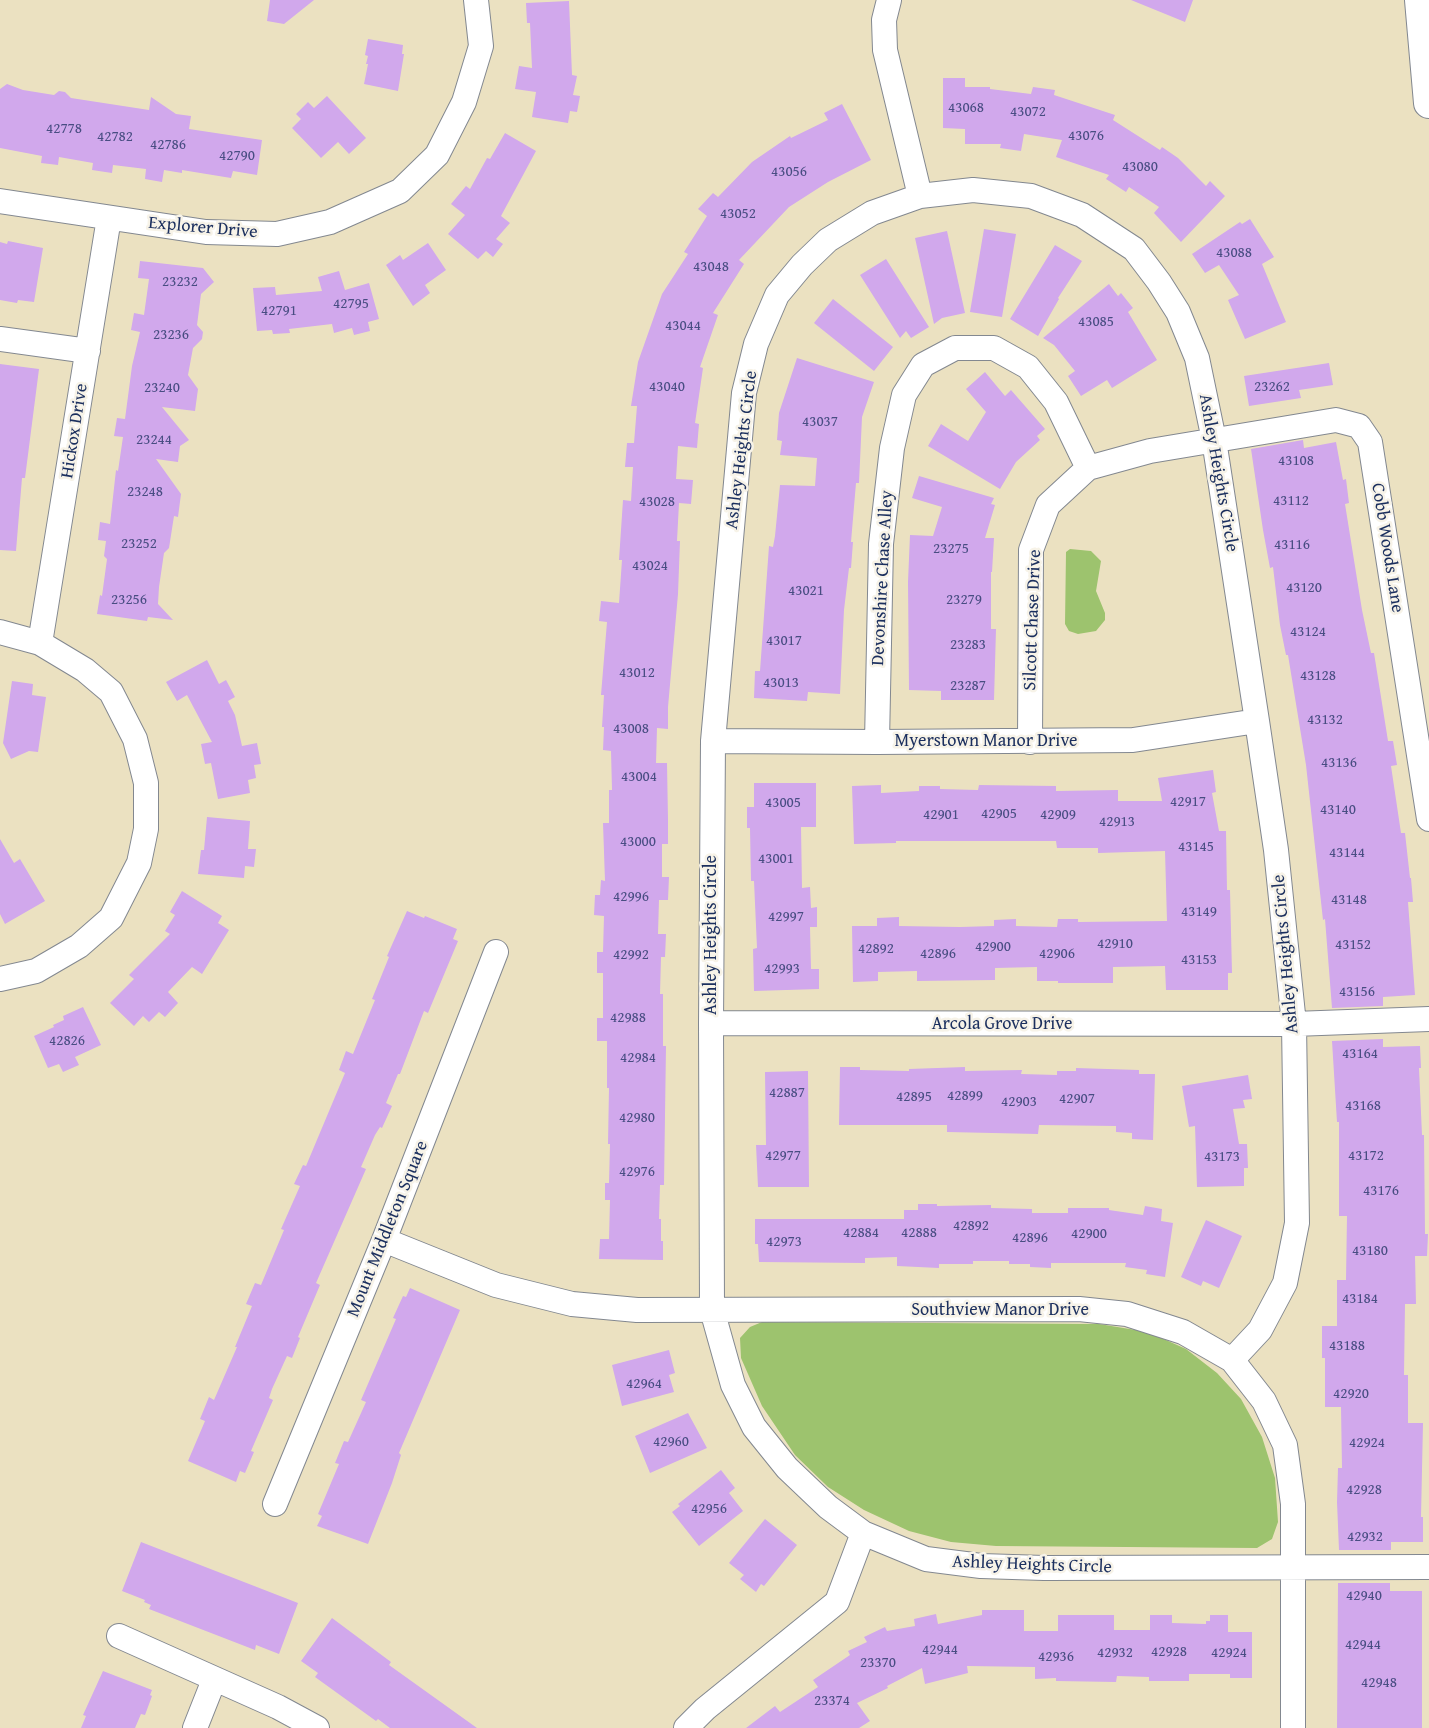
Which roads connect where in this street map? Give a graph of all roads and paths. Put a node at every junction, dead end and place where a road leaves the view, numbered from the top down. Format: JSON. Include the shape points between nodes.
{"nodes":[{"id":1,"x":476,"y":0,"type":"edge"},
{"id":2,"x":889,"y":0,"type":"edge"},
{"id":3,"x":1420,"y":0,"type":"edge"},
{"id":4,"x":1429,"y":104,"type":"edge"},
{"id":5,"x":920,"y":196,"type":"junction"},
{"id":6,"x":0,"y":201,"type":"edge"},
{"id":7,"x":109,"y":218,"type":"junction"},
{"id":8,"x":0,"y":339,"type":"edge"},
{"id":9,"x":88,"y":351,"type":"junction"},
{"id":10,"x":1214,"y":440,"type":"junction"},
{"id":11,"x":1088,"y":468,"type":"junction"},
{"id":12,"x":0,"y":632,"type":"edge"},
{"id":13,"x":40,"y":643,"type":"junction"},
{"id":14,"x":1257,"y":721,"type":"junction"},
{"id":15,"x":713,"y":741,"type":"junction"},
{"id":16,"x":877,"y":742,"type":"junction"},
{"id":17,"x":1030,"y":742,"type":"junction"},
{"id":18,"x":1429,"y":819,"type":"edge"},
{"id":19,"x":496,"y":952,"type":"dead end"},
{"id":20,"x":0,"y":979,"type":"edge"},
{"id":21,"x":1429,"y":1019,"type":"edge"},
{"id":22,"x":711,"y":1023,"type":"junction"},
{"id":23,"x":1294,"y":1024,"type":"junction"},
{"id":24,"x":384,"y":1240,"type":"junction"},
{"id":25,"x":712,"y":1310,"type":"junction"},
{"id":26,"x":1233,"y":1360,"type":"junction"},
{"id":27,"x":275,"y":1504,"type":"dead end"},
{"id":28,"x":863,"y":1533,"type":"junction"},
{"id":29,"x":1429,"y":1567,"type":"edge"},
{"id":30,"x":1294,"y":1568,"type":"junction"},
{"id":31,"x":119,"y":1635,"type":"dead end"},
{"id":32,"x":214,"y":1680,"type":"junction"},
{"id":33,"x":195,"y":1728,"type":"edge"},
{"id":34,"x":316,"y":1728,"type":"edge"},
{"id":35,"x":686,"y":1728,"type":"edge"},
{"id":36,"x":1293,"y":1728,"type":"edge"}],
"edges":[{"from":1,"to":7,"type":"street","name":"Explorer Drive","via":[[481,46],[464,102],[437,155],[400,191],[330,222],[277,234],[206,232]]},
{"from":2,"to":5,"type":"street","via":[[884,20],[885,50]]},
{"from":3,"to":4,"type":"main road"},
{"from":5,"to":10,"type":"street","name":"Ashley Heights Circle","via":[[973,190],[1031,196],[1082,214],[1134,249],[1178,312],[1197,358]]},
{"from":5,"to":15,"type":"street","name":"Ashley Heights Circle","via":[[872,213],[828,240],[777,295],[756,344],[744,393]]},
{"from":6,"to":7,"type":"street","name":"Explorer Drive"},
{"from":7,"to":9,"type":"street","name":"Hickox Drive"},
{"from":8,"to":9,"type":"street"},
{"from":9,"to":13,"type":"street","name":"Hickox Drive"},
{"from":10,"to":11,"type":"street","name":"Silcott Chase Drive","via":[[1150,451]]},
{"from":10,"to":14,"type":"street","name":"Ashley Heights Circle"},
{"from":10,"to":18,"type":"street","name":"Cobb Woods Lane","via":[[1336,420],[1359,426],[1370,441]]},
{"from":11,"to":16,"type":"street","name":"Devonshire Chase Alley","via":[[1056,402],[1028,367],[994,348],[955,348],[922,365],[904,395],[892,448],[881,544]]},
{"from":11,"to":17,"type":"street","name":"Silcott Chase Drive","via":[[1048,505],[1031,550]]},
{"from":12,"to":13,"type":"street"},
{"from":13,"to":20,"type":"street","via":[[85,670],[111,693],[135,739],[146,783],[146,829],[140,863],[111,918],[79,946],[36,970]]},
{"from":14,"to":17,"type":"street","name":"Myerstown Manor Drive","via":[[1132,740]]},
{"from":14,"to":23,"type":"street","name":"Ashley Heights Circle","via":[[1276,850]]},
{"from":15,"to":16,"type":"street","name":"Myerstown Manor Drive"},
{"from":15,"to":22,"type":"street","name":"Ashley Heights Circle"},
{"from":16,"to":17,"type":"street","name":"Myerstown Manor Drive"},
{"from":19,"to":24,"type":"street","name":"Mount Middleton Square"},
{"from":21,"to":23,"type":"street","name":"Arcola Grove Drive"},
{"from":22,"to":23,"type":"street","name":"Arcola Grove Drive"},
{"from":22,"to":25,"type":"street","name":"Ashley Heights Circle"},
{"from":23,"to":26,"type":"street","name":"Ashley Heights Circle","via":[[1297,1223],[1285,1283],[1260,1330]]},
{"from":24,"to":25,"type":"street","name":"Southview Manor Drive","via":[[496,1285],[572,1304],[637,1310]]},
{"from":24,"to":27,"type":"street","name":"Mount Middleton Square"},
{"from":25,"to":26,"type":"street","name":"Southview Manor Drive","via":[[1079,1309],[1127,1314],[1183,1332]]},
{"from":25,"to":28,"type":"street","name":"Ashley Heights Circle","via":[[733,1385],[754,1427],[787,1468]]},
{"from":26,"to":30,"type":"street","name":"Southview Manor Drive","via":[[1264,1401],[1285,1445],[1293,1504]]},
{"from":28,"to":30,"type":"street","name":"Ashley Heights Circle","via":[[926,1559],[981,1566]]},
{"from":28,"to":35,"type":"street","via":[[837,1602]]},
{"from":29,"to":30,"type":"street","name":"Ashley Heights Circle"},
{"from":30,"to":36,"type":"street","name":"Southview Manor Drive"},
{"from":31,"to":32,"type":"street"},
{"from":32,"to":33,"type":"street"},
{"from":32,"to":34,"type":"street"}]}
